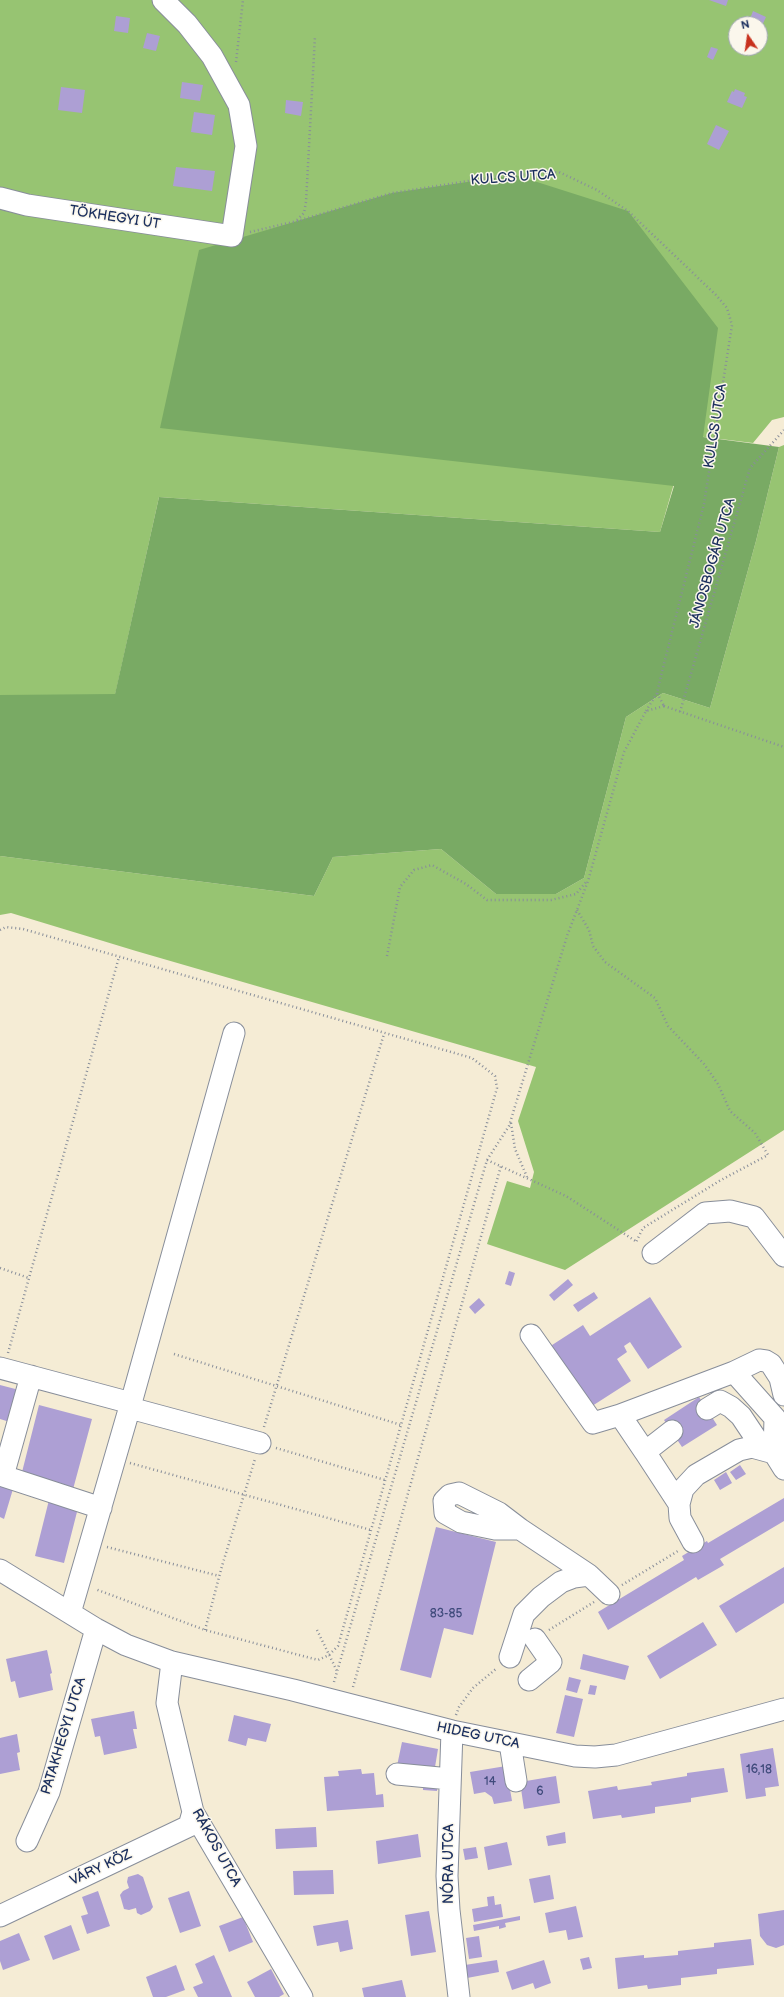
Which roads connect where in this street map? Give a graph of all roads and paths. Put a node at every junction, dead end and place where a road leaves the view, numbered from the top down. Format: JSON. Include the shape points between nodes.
{"nodes":[{"id":1,"x":163,"y":0,"type":"edge"},
{"id":2,"x":243,"y":0,"type":"edge"},
{"id":3,"x":315,"y":36,"type":"dead end"},
{"id":4,"x":232,"y":93,"type":"junction"},
{"id":5,"x":0,"y":198,"type":"edge"},
{"id":6,"x":297,"y":221,"type":"junction"},
{"id":7,"x":232,"y":236,"type":"junction"},
{"id":8,"x":784,"y":430,"type":"edge"},
{"id":9,"x":657,"y":693,"type":"junction"},
{"id":10,"x":664,"y":706,"type":"junction"},
{"id":11,"x":646,"y":711,"type":"junction"},
{"id":12,"x":680,"y":712,"type":"junction"},
{"id":13,"x":784,"y":747,"type":"edge"},
{"id":14,"x":588,"y":881,"type":"junction"},
{"id":15,"x":576,"y":910,"type":"junction"},
{"id":16,"x":0,"y":930,"type":"edge"},
{"id":17,"x":387,"y":956,"type":"dead end"},
{"id":18,"x":119,"y":957,"type":"junction"},
{"id":19,"x":234,"y":1033,"type":"dead end"},
{"id":20,"x":384,"y":1034,"type":"junction"},
{"id":21,"x":511,"y":1121,"type":"junction"},
{"id":22,"x":487,"y":1160,"type":"junction"},
{"id":23,"x":501,"y":1166,"type":"junction"},
{"id":24,"x":528,"y":1178,"type":"junction"},
{"id":25,"x":636,"y":1242,"type":"junction"},
{"id":26,"x":653,"y":1253,"type":"joint"},
{"id":27,"x":784,"y":1256,"type":"edge"},
{"id":28,"x":0,"y":1268,"type":"edge"},
{"id":29,"x":30,"y":1278,"type":"junction"},
{"id":30,"x":531,"y":1335,"type":"dead end"},
{"id":31,"x":174,"y":1354,"type":"dead end"},
{"id":32,"x":2,"y":1369,"type":"edge"},
{"id":33,"x":734,"y":1372,"type":"junction"},
{"id":34,"x":31,"y":1376,"type":"junction"},
{"id":35,"x":277,"y":1386,"type":"junction"},
{"id":36,"x":784,"y":1395,"type":"edge"},
{"id":37,"x":130,"y":1406,"type":"junction"},
{"id":38,"x":707,"y":1408,"type":"dead end"},
{"id":39,"x":780,"y":1410,"type":"edge"},
{"id":40,"x":620,"y":1415,"type":"junction"},
{"id":41,"x":400,"y":1425,"type":"junction"},
{"id":42,"x":672,"y":1431,"type":"dead end"},
{"id":43,"x":260,"y":1443,"type":"junction"},
{"id":44,"x":645,"y":1452,"type":"junction"},
{"id":45,"x":774,"y":1457,"type":"edge"},
{"id":46,"x":130,"y":1463,"type":"dead end"},
{"id":47,"x":385,"y":1480,"type":"junction"},
{"id":48,"x":244,"y":1494,"type":"junction"},
{"id":49,"x":679,"y":1504,"type":"junction"},
{"id":50,"x":101,"y":1508,"type":"junction"},
{"id":51,"x":520,"y":1529,"type":"dead end"},
{"id":52,"x":371,"y":1530,"type":"junction"},
{"id":53,"x":693,"y":1542,"type":"dead end"},
{"id":54,"x":89,"y":1550,"type":"junction"},
{"id":55,"x":0,"y":1570,"type":"edge"},
{"id":56,"x":589,"y":1575,"type":"junction"},
{"id":57,"x":219,"y":1576,"type":"junction"},
{"id":58,"x":79,"y":1583,"type":"junction"},
{"id":59,"x":608,"y":1594,"type":"dead end"},
{"id":60,"x":70,"y":1613,"type":"junction"},
{"id":61,"x":96,"y":1629,"type":"junction"},
{"id":62,"x":205,"y":1630,"type":"junction"},
{"id":63,"x":317,"y":1630,"type":"dead end"},
{"id":64,"x":543,"y":1634,"type":"dead end"},
{"id":65,"x":329,"y":1655,"type":"junction"},
{"id":66,"x":510,"y":1657,"type":"joint"},
{"id":67,"x":172,"y":1662,"type":"junction"},
{"id":68,"x":337,"y":1671,"type":"junction"},
{"id":69,"x":529,"y":1680,"type":"dead end"},
{"id":70,"x":339,"y":1702,"type":"junction"},
{"id":71,"x":784,"y":1709,"type":"edge"},
{"id":72,"x":452,"y":1731,"type":"junction"},
{"id":73,"x":510,"y":1743,"type":"junction"},
{"id":74,"x":397,"y":1774,"type":"dead end"},
{"id":75,"x":450,"y":1780,"type":"junction"},
{"id":76,"x":516,"y":1781,"type":"dead end"},
{"id":77,"x":193,"y":1812,"type":"junction"},
{"id":78,"x":26,"y":1841,"type":"dead end"},
{"id":79,"x":0,"y":1916,"type":"edge"},
{"id":80,"x":302,"y":1997,"type":"edge"},
{"id":81,"x":459,"y":1997,"type":"edge"}],
"edges":[{"from":1,"to":4,"type":"street","via":[[187,24],[212,56]]},
{"from":2,"to":4,"type":"path"},
{"from":3,"to":6,"type":"path","via":[[306,202],[304,213]]},
{"from":4,"to":7,"type":"street","via":[[239,105],[246,146]]},
{"from":5,"to":7,"type":"street","name":"TÖKHEGYI ÚT","via":[[27,205]]},
{"from":6,"to":7,"type":"path","name":"KULCS UTCA"},
{"from":6,"to":9,"type":"path","name":"KULCS UTCA","via":[[392,193],[500,176],[559,172],[597,190],[628,210],[728,308],[732,325],[704,504]]},
{"from":8,"to":12,"type":"path","name":"JÁNOSBOGÁR UTCA","via":[[750,468]]},
{"from":9,"to":10,"type":"path"},
{"from":9,"to":11,"type":"path","name":"KULCS UTCA"},
{"from":10,"to":11,"type":"path"},
{"from":10,"to":12,"type":"path"},
{"from":11,"to":14,"type":"path","name":"KULCS UTCA","via":[[624,752]]},
{"from":12,"to":13,"type":"path"},
{"from":14,"to":15,"type":"path","name":"KULCS UTCA"},
{"from":14,"to":17,"type":"path","via":[[576,894],[551,900],[487,900],[466,884],[432,865],[414,870],[400,887]]},
{"from":15,"to":21,"type":"path","name":"KULCS UTCA"},
{"from":15,"to":25,"type":"path","via":[[589,930],[593,946],[605,962],[655,998],[668,1026],[704,1064],[718,1084],[730,1111],[754,1133],[768,1155],[721,1180],[643,1228]]},
{"from":16,"to":18,"type":"path","via":[[6,927],[23,929]]},
{"from":18,"to":20,"type":"path"},
{"from":18,"to":29,"type":"path"},
{"from":19,"to":37,"type":"street"},
{"from":20,"to":35,"type":"path"},
{"from":20,"to":41,"type":"path","via":[[472,1058],[495,1076],[497,1088]]},
{"from":21,"to":22,"type":"path"},
{"from":21,"to":24,"type":"path","via":[[515,1149]]},
{"from":22,"to":23,"type":"path"},
{"from":22,"to":68,"type":"path"},
{"from":23,"to":24,"type":"path"},
{"from":23,"to":70,"type":"path","via":[[364,1642]]},
{"from":24,"to":25,"type":"path","via":[[566,1196]]},
{"from":25,"to":26,"type":"path"},
{"from":26,"to":27,"type":"street","via":[[704,1213],[730,1211],[754,1217]]},
{"from":28,"to":29,"type":"path"},
{"from":29,"to":32,"type":"path"},
{"from":30,"to":40,"type":"street","via":[[593,1422]]},
{"from":31,"to":35,"type":"path"},
{"from":32,"to":34,"type":"street"},
{"from":33,"to":36,"type":"street","via":[[759,1360],[766,1361],[780,1378]]},
{"from":33,"to":39,"type":"street"},
{"from":33,"to":40,"type":"street"},
{"from":34,"to":37,"type":"street"},
{"from":34,"to":50,"type":"street","via":[[2,1476]]},
{"from":35,"to":41,"type":"path"},
{"from":35,"to":43,"type":"path"},
{"from":37,"to":43,"type":"street"},
{"from":37,"to":50,"type":"street"},
{"from":38,"to":45,"type":"street","via":[[720,1401],[731,1407]]},
{"from":39,"to":45,"type":"street"},
{"from":40,"to":44,"type":"street"},
{"from":41,"to":47,"type":"path"},
{"from":42,"to":44,"type":"street"},
{"from":43,"to":47,"type":"path"},
{"from":43,"to":48,"type":"path"},
{"from":44,"to":49,"type":"street"},
{"from":45,"to":49,"type":"street","via":[[752,1447],[739,1450],[696,1476],[683,1489]]},
{"from":46,"to":48,"type":"path"},
{"from":47,"to":52,"type":"path"},
{"from":48,"to":52,"type":"path"},
{"from":48,"to":57,"type":"path"},
{"from":49,"to":53,"type":"street","via":[[680,1518]]},
{"from":50,"to":54,"type":"street"},
{"from":51,"to":56,"type":"street"},
{"from":52,"to":65,"type":"path","via":[[338,1646]]},
{"from":54,"to":57,"type":"path","via":[[108,1547]]},
{"from":54,"to":58,"type":"street"},
{"from":55,"to":60,"type":"street"},
{"from":56,"to":59,"type":"street"},
{"from":56,"to":66,"type":"street","via":[[561,1582],[524,1614]]},
{"from":57,"to":62,"type":"path"},
{"from":58,"to":60,"type":"street"},
{"from":58,"to":62,"type":"path"},
{"from":60,"to":61,"type":"street"},
{"from":61,"to":67,"type":"street","via":[[126,1645]]},
{"from":61,"to":78,"type":"street","name":"PATAKHEGYI UTCA","via":[[49,1792]]},
{"from":62,"to":65,"type":"path","via":[[318,1660]]},
{"from":63,"to":65,"type":"path"},
{"from":64,"to":69,"type":"street","via":[[551,1662]]},
{"from":65,"to":68,"type":"path"},
{"from":66,"to":72,"type":"path","via":[[473,1688],[459,1707]]},
{"from":67,"to":70,"type":"street","name":"HIDEG UTCA"},
{"from":67,"to":77,"type":"street","name":"RÁKOS UTCA","via":[[168,1703]]},
{"from":68,"to":70,"type":"path"},
{"from":70,"to":72,"type":"street","name":"HIDEG UTCA"},
{"from":71,"to":73,"type":"street","name":"HIDEG UTCA","via":[[616,1755],[574,1756]]},
{"from":72,"to":73,"type":"street","name":"HIDEG UTCA"},
{"from":72,"to":75,"type":"street","name":"NÓRA UTCA"},
{"from":73,"to":76,"type":"street"},
{"from":74,"to":75,"type":"street"},
{"from":75,"to":81,"type":"street","name":"NÓRA UTCA","via":[[447,1876]]},
{"from":77,"to":79,"type":"street","name":"VÁRY KÖZ","via":[[189,1826]]},
{"from":77,"to":80,"type":"street","name":"RÁKOS UTCA"}]}
